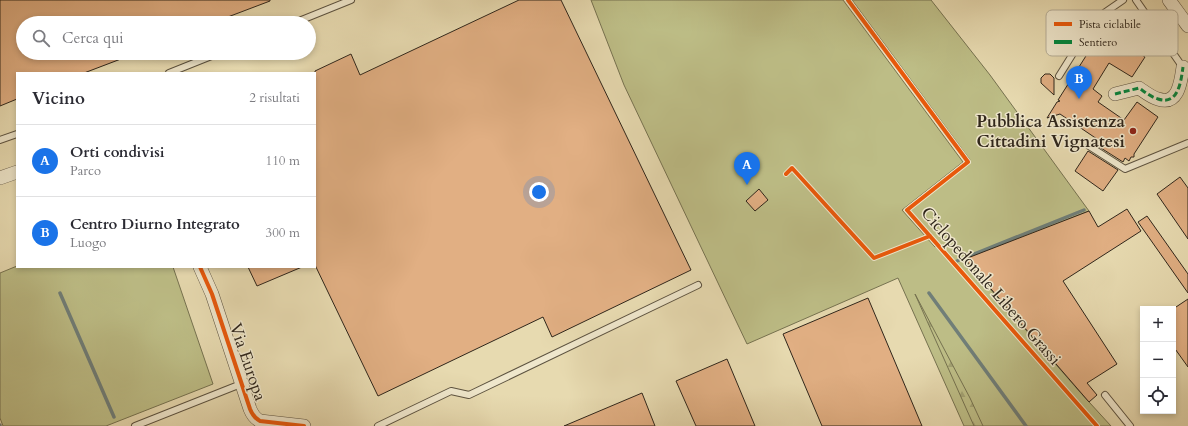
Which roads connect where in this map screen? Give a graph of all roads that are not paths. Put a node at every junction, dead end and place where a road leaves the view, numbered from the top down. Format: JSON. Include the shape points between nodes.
{"nodes":[{"id":1,"x":351,"y":0,"type":"edge"},
{"id":2,"x":1123,"y":0,"type":"edge"},
{"id":3,"x":1136,"y":0,"type":"edge"},
{"id":4,"x":1169,"y":0,"type":"edge"},
{"id":5,"x":1108,"y":10,"type":"edge"},
{"id":6,"x":1143,"y":10,"type":"edge"},
{"id":7,"x":1176,"y":10,"type":"edge"},
{"id":8,"x":1178,"y":12,"type":"edge"},
{"id":9,"x":311,"y":16,"type":"edge"},
{"id":10,"x":1188,"y":26,"type":"edge"},
{"id":11,"x":1072,"y":56,"type":"edge"},
{"id":12,"x":1177,"y":56,"type":"edge"},
{"id":13,"x":202,"y":60,"type":"edge"},
{"id":14,"x":1186,"y":69,"type":"edge"},
{"id":15,"x":172,"y":72,"type":"edge"},
{"id":16,"x":1059,"y":76,"type":"dead end"},
{"id":17,"x":1115,"y":94,"type":"dead end"},
{"id":18,"x":16,"y":134,"type":"edge"},
{"id":19,"x":0,"y":140,"type":"edge"},
{"id":20,"x":1188,"y":143,"type":"edge"},
{"id":21,"x":1089,"y":146,"type":"dead end"},
{"id":22,"x":16,"y":172,"type":"edge"},
{"id":23,"x":0,"y":178,"type":"edge"},
{"id":24,"x":200,"y":268,"type":"edge"},
{"id":25,"x":698,"y":285,"type":"dead end"},
{"id":26,"x":241,"y":384,"type":"junction"},
{"id":27,"x":1105,"y":396,"type":"dead end"},
{"id":28,"x":135,"y":426,"type":"edge"},
{"id":29,"x":304,"y":426,"type":"edge"},
{"id":30,"x":378,"y":426,"type":"edge"},
{"id":31,"x":1130,"y":426,"type":"edge"}],
"edges":[{"from":1,"to":9,"type":"lane"},
{"from":2,"to":5,"type":"lane"},
{"from":3,"to":6,"type":"lane"},
{"from":4,"to":7,"type":"street"},
{"from":8,"to":10,"type":"street"},
{"from":11,"to":16,"type":"lane"},
{"from":12,"to":14,"type":"lane"},
{"from":13,"to":15,"type":"lane"},
{"from":14,"to":17,"type":"street","via":[[1178,91],[1170,99],[1158,99],[1139,88]]},
{"from":18,"to":19,"type":"lane"},
{"from":20,"to":21,"type":"lane","via":[[1125,169]]},
{"from":22,"to":23,"type":"street"},
{"from":24,"to":26,"type":"street","name":"Via Europa","via":[[212,294]]},
{"from":25,"to":30,"type":"lane","via":[[469,395],[451,391]]},
{"from":26,"to":28,"type":"lane"},
{"from":26,"to":29,"type":"street","name":"Via Europa","via":[[256,419]]},
{"from":27,"to":31,"type":"lane"}]}
